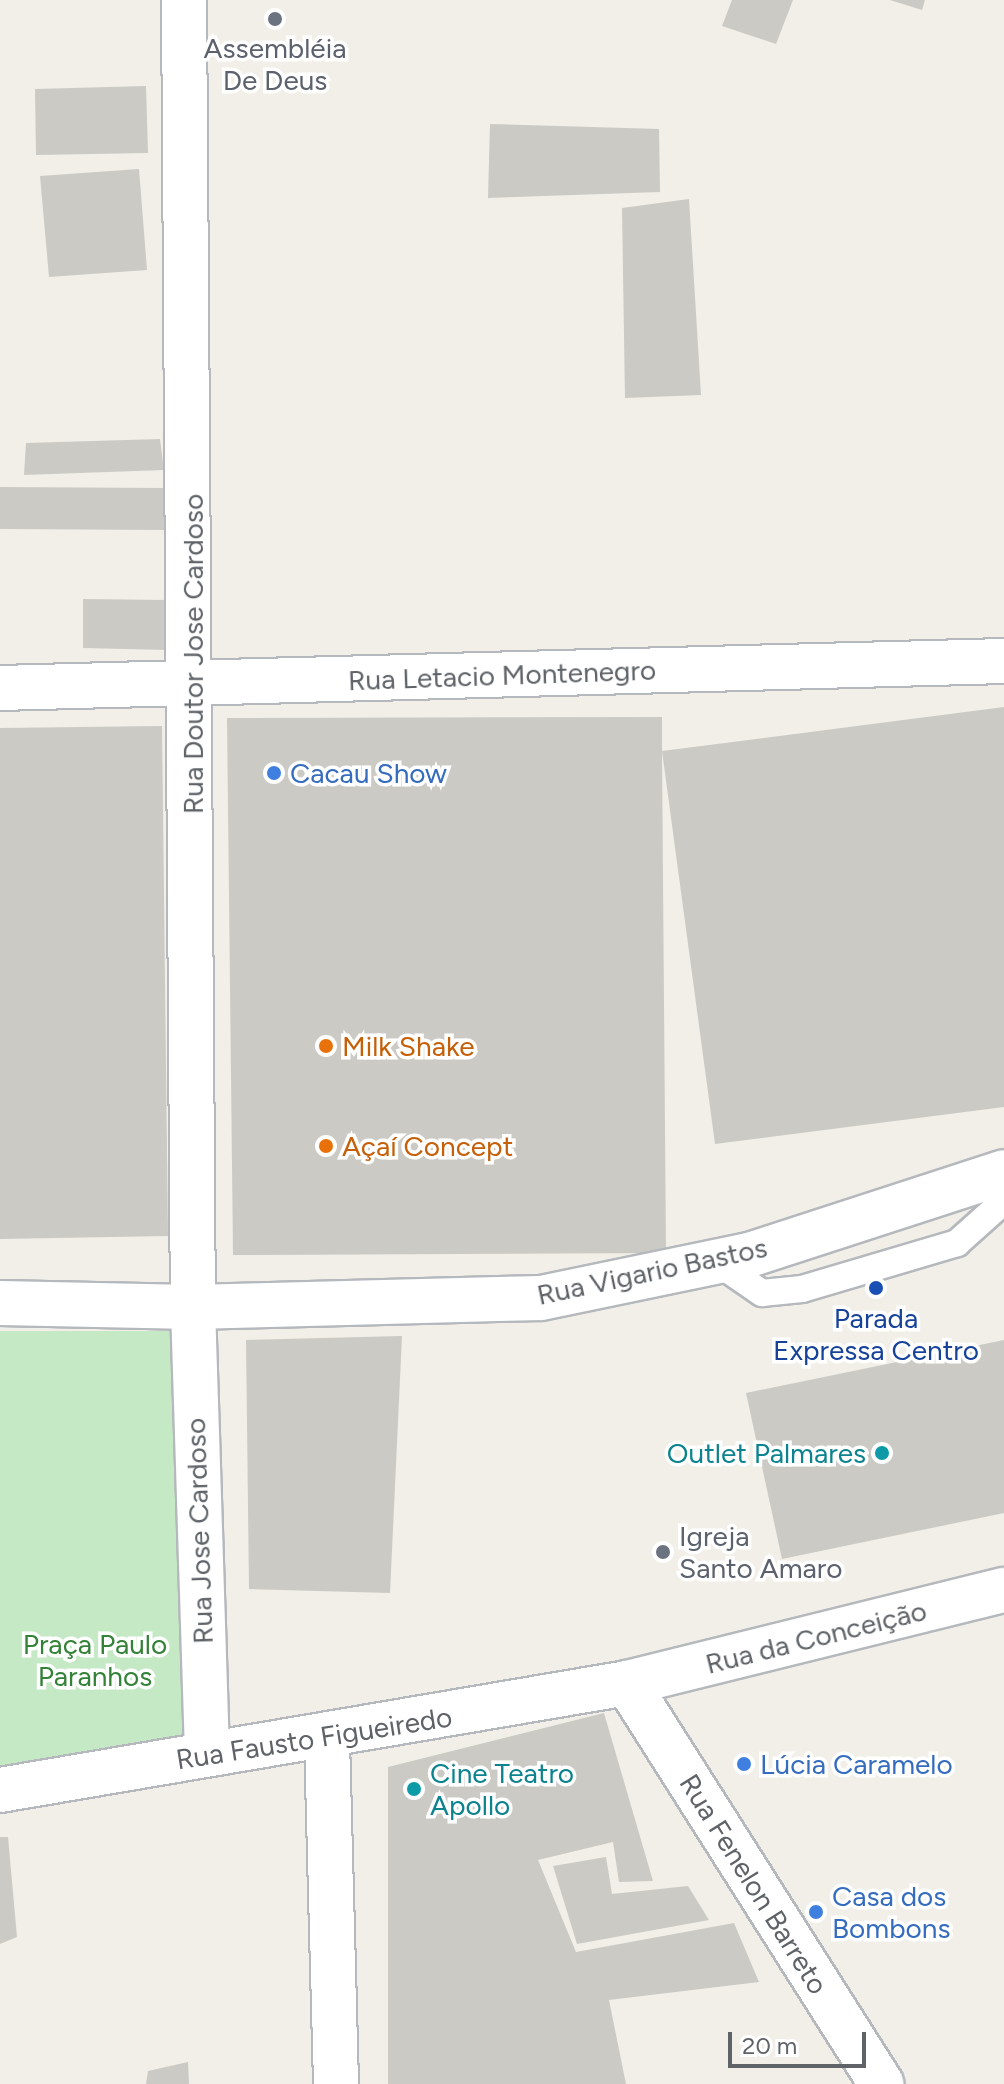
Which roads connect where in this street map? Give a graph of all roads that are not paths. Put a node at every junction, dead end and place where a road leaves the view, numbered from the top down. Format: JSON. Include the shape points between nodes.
{"nodes":[{"id":1,"x":184,"y":0,"type":"edge"},
{"id":2,"x":1004,"y":661,"type":"edge"},
{"id":3,"x":0,"y":688,"type":"edge"},
{"id":4,"x":195,"y":688,"type":"junction"},
{"id":5,"x":1004,"y":1172,"type":"edge"},
{"id":6,"x":1004,"y":1201,"type":"edge"},
{"id":7,"x":717,"y":1262,"type":"junction"},
{"id":8,"x":0,"y":1303,"type":"edge"},
{"id":9,"x":193,"y":1307,"type":"junction"},
{"id":10,"x":1004,"y":1590,"type":"edge"},
{"id":11,"x":627,"y":1683,"type":"junction"},
{"id":12,"x":327,"y":1740,"type":"junction"},
{"id":13,"x":207,"y":1754,"type":"junction"},
{"id":14,"x":0,"y":1790,"type":"edge"},
{"id":15,"x":336,"y":2084,"type":"edge"},
{"id":16,"x":881,"y":2084,"type":"edge"}],
"edges":[{"from":1,"to":4,"type":"street","name":"Rua Doutor Jose Cardoso"},
{"from":2,"to":4,"type":"street","name":"Rua Letacio Montenegro","via":[[852,660]]},
{"from":3,"to":4,"type":"street","name":"Rua Letacio Montenegro"},
{"from":4,"to":9,"type":"street","name":"Rua Doutor Jose Cardoso"},
{"from":5,"to":7,"type":"street","name":"Rua Vigario Bastos"},
{"from":6,"to":7,"type":"lane","via":[[957,1243],[802,1289],[762,1293]]},
{"from":7,"to":9,"type":"street","name":"Rua Vigario Bastos","via":[[541,1298]]},
{"from":8,"to":9,"type":"street","name":"Rua Vigario Bastos"},
{"from":9,"to":13,"type":"street","name":"Rua Jose Cardoso"},
{"from":10,"to":11,"type":"street","name":"Rua da Conceição"},
{"from":11,"to":12,"type":"street","name":"Rua Fausto Figueiredo"},
{"from":11,"to":16,"type":"street","name":"Rua Fenelon Barreto"},
{"from":12,"to":13,"type":"street","name":"Rua Fausto Figueiredo"},
{"from":12,"to":15,"type":"street"},
{"from":13,"to":14,"type":"street","name":"Rua Fausto Figueiredo"}]}
